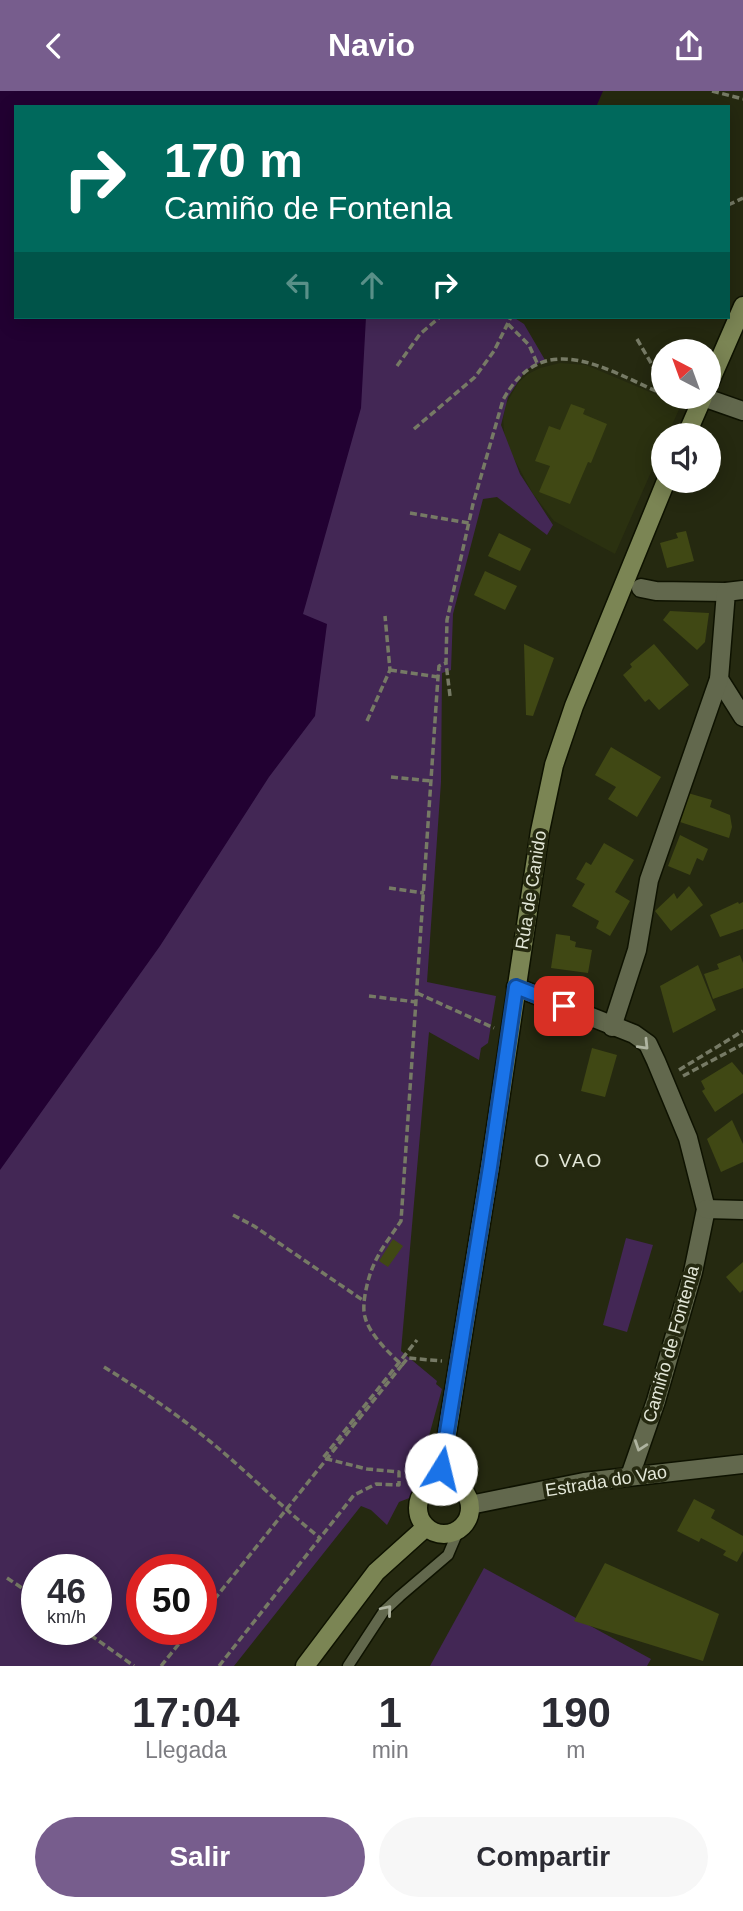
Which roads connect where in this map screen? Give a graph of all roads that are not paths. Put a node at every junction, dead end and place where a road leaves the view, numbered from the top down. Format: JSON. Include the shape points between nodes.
{"nodes":[{"id":1,"x":743,"y":306,"type":"edge"},
{"id":2,"x":721,"y":356,"type":"edge"},
{"id":3,"x":721,"y":406,"type":"edge"},
{"id":4,"x":743,"y":411,"type":"edge"},
{"id":5,"x":661,"y":493,"type":"edge"},
{"id":6,"x":641,"y":588,"type":"dead end"},
{"id":7,"x":735,"y":591,"type":"edge"},
{"id":8,"x":719,"y":679,"type":"junction"},
{"id":9,"x":743,"y":717,"type":"edge"},
{"id":10,"x":516,"y":987,"type":"junction"},
{"id":11,"x":612,"y":1027,"type":"junction"},
{"id":12,"x":706,"y":1209,"type":"junction"},
{"id":13,"x":743,"y":1210,"type":"edge"},
{"id":14,"x":743,"y":1464,"type":"edge"},
{"id":15,"x":630,"y":1476,"type":"junction"},
{"id":16,"x":439,"y":1483,"type":"junction"},
{"id":17,"x":470,"y":1505,"type":"junction"},
{"id":18,"x":426,"y":1527,"type":"junction"},
{"id":19,"x":459,"y":1529,"type":"junction"},
{"id":20,"x":305,"y":1666,"type":"edge"},
{"id":21,"x":348,"y":1666,"type":"edge"}],
"edges":[{"from":1,"to":2,"type":"main road"},
{"from":3,"to":4,"type":"street"},
{"from":5,"to":10,"type":"main road","name":"Rúa de Canido","via":[[578,693],[554,765]]},
{"from":6,"to":7,"type":"street"},
{"from":7,"to":8,"type":"street"},
{"from":8,"to":9,"type":"street"},
{"from":8,"to":11,"type":"street","via":[[649,880],[637,950]]},
{"from":10,"to":11,"type":"street","name":"Camiño de Fontenla"},
{"from":10,"to":16,"type":"main road","name":"Rúa de Canido"},
{"from":11,"to":12,"type":"street","name":"Camiño de Fontenla","one_way":true,"via":[[648,1044],[688,1138]]},
{"from":12,"to":13,"type":"street"},
{"from":12,"to":15,"type":"street","name":"Camiño de Fontenla","one_way":true,"via":[[693,1272]]},
{"from":14,"to":15,"type":"street","name":"Estrada do Vao"},
{"from":15,"to":17,"type":"street","name":"Estrada do Vao"},
{"from":16,"to":17,"type":"main road","via":[[455,1485]]},
{"from":16,"to":18,"type":"main road","name":"Rúa de Canido","via":[[426,1490],[419,1504]]},
{"from":17,"to":19,"type":"main road","via":[[466,1523]]},
{"from":18,"to":19,"type":"main road","via":[[442,1534]]},
{"from":18,"to":20,"type":"main road","via":[[376,1572]]},
{"from":21,"to":19,"type":"lane","one_way":true,"via":[[384,1611],[448,1555]]}]}
